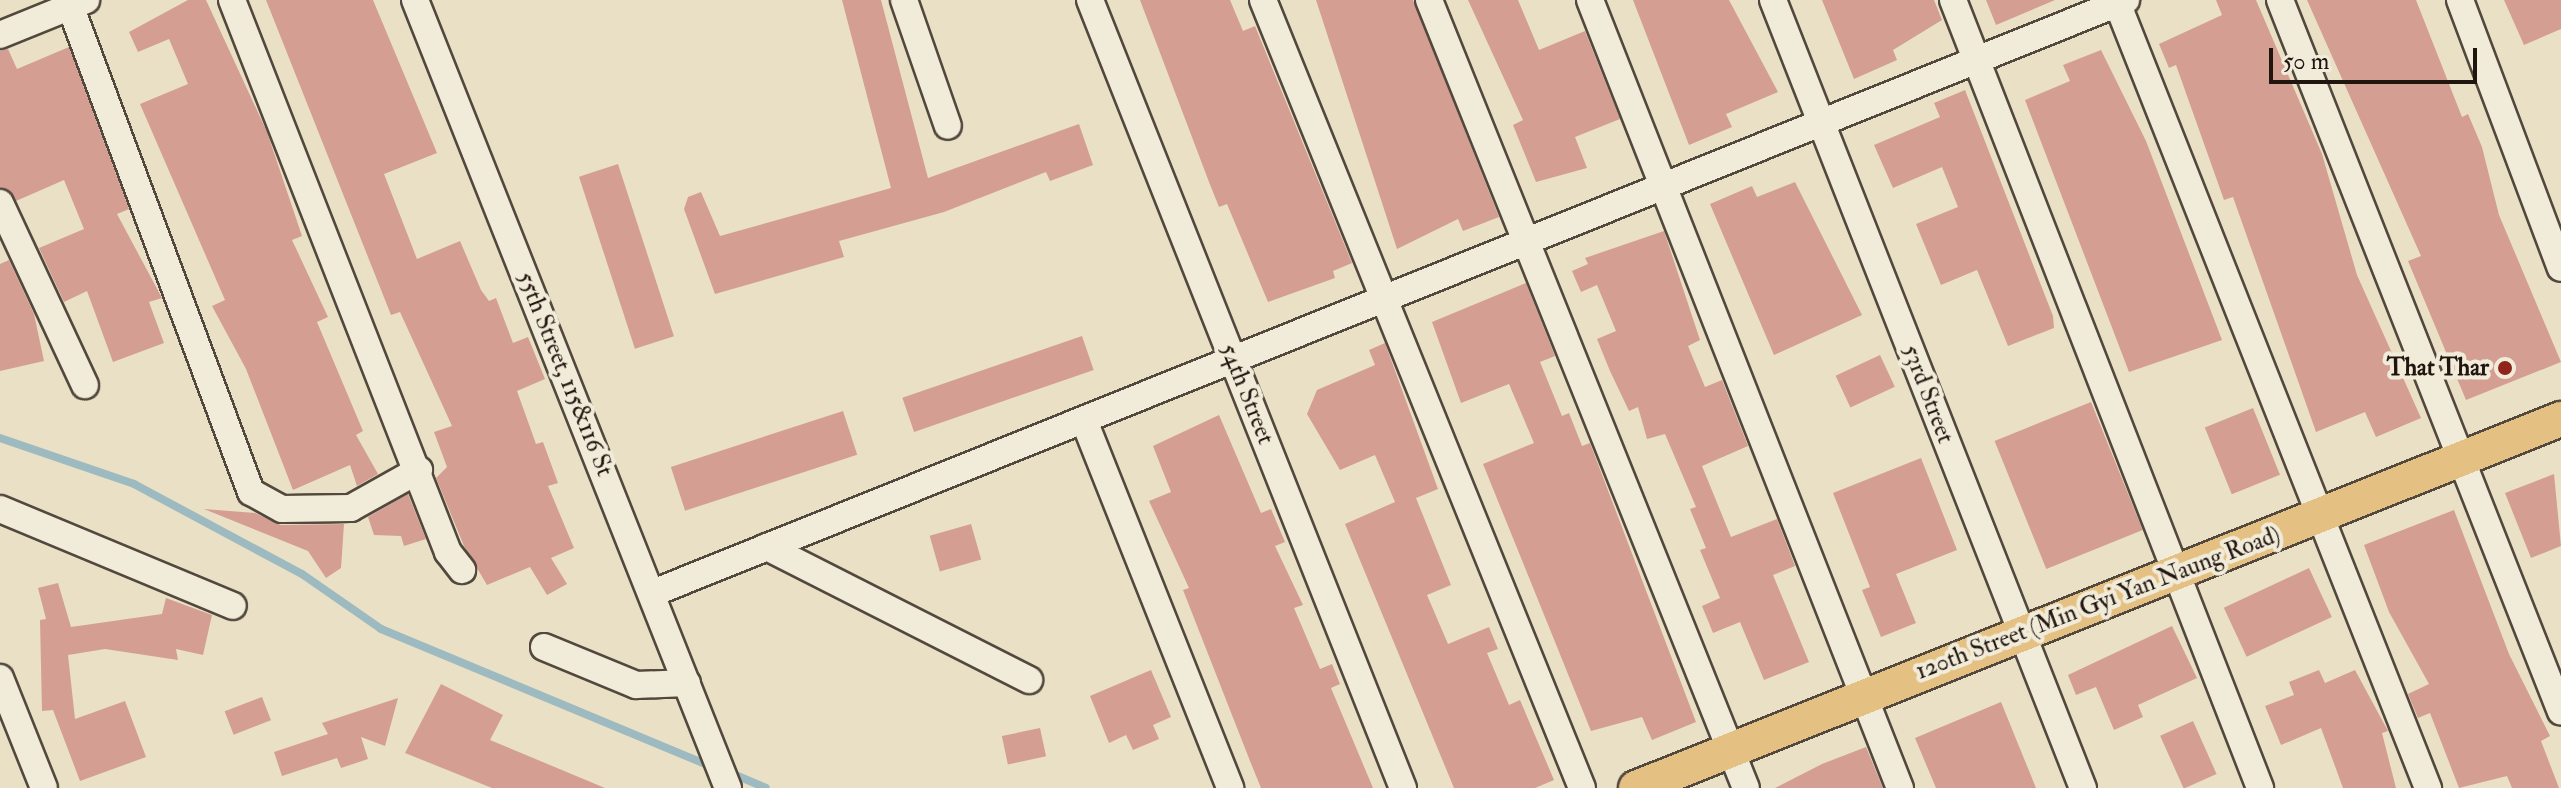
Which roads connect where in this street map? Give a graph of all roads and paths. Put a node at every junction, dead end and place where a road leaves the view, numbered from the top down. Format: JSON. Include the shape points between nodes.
{"nodes":[{"id":1,"x":232,"y":0,"type":"edge"},
{"id":2,"x":415,"y":0,"type":"edge"},
{"id":3,"x":904,"y":0,"type":"edge"},
{"id":4,"x":1090,"y":0,"type":"edge"},
{"id":5,"x":1263,"y":0,"type":"edge"},
{"id":6,"x":1429,"y":0,"type":"edge"},
{"id":7,"x":1590,"y":0,"type":"edge"},
{"id":8,"x":1773,"y":0,"type":"edge"},
{"id":9,"x":1953,"y":0,"type":"edge"},
{"id":10,"x":2280,"y":0,"type":"edge"},
{"id":11,"x":2460,"y":0,"type":"edge"},
{"id":12,"x":2120,"y":1,"type":"edge"},
{"id":13,"x":75,"y":2,"type":"edge"},
{"id":14,"x":0,"y":35,"type":"edge"},
{"id":15,"x":1977,"y":61,"type":"junction"},
{"id":16,"x":1823,"y":124,"type":"junction"},
{"id":17,"x":948,"y":126,"type":"dead end"},
{"id":18,"x":1665,"y":188,"type":"junction"},
{"id":19,"x":0,"y":203,"type":"edge"},
{"id":20,"x":1526,"y":245,"type":"junction"},
{"id":21,"x":2561,"y":268,"type":"edge"},
{"id":22,"x":1383,"y":303,"type":"junction"},
{"id":23,"x":1235,"y":364,"type":"junction"},
{"id":24,"x":85,"y":385,"type":"dead end"},
{"id":25,"x":2561,"y":419,"type":"edge"},
{"id":26,"x":1085,"y":423,"type":"junction"},
{"id":27,"x":2461,"y":461,"type":"junction"},
{"id":28,"x":419,"y":470,"type":"junction"},
{"id":29,"x":0,"y":509,"type":"edge"},
{"id":30,"x":2322,"y":515,"type":"junction"},
{"id":31,"x":767,"y":547,"type":"junction"},
{"id":32,"x":462,"y":570,"type":"dead end"},
{"id":33,"x":2175,"y":573,"type":"junction"},
{"id":34,"x":653,"y":593,"type":"junction"},
{"id":35,"x":233,"y":606,"type":"dead end"},
{"id":36,"x":2021,"y":631,"type":"junction"},
{"id":37,"x":544,"y":647,"type":"dead end"},
{"id":38,"x":0,"y":678,"type":"edge"},
{"id":39,"x":1029,"y":680,"type":"dead end"},
{"id":40,"x":687,"y":683,"type":"junction"},
{"id":41,"x":1863,"y":696,"type":"junction"},
{"id":42,"x":2561,"y":712,"type":"edge"},
{"id":43,"x":1730,"y":750,"type":"junction"},
{"id":44,"x":44,"y":788,"type":"edge"},
{"id":45,"x":728,"y":788,"type":"edge"},
{"id":46,"x":1230,"y":788,"type":"edge"},
{"id":47,"x":1403,"y":788,"type":"edge"},
{"id":48,"x":1582,"y":788,"type":"edge"},
{"id":49,"x":1636,"y":788,"type":"edge"},
{"id":50,"x":1746,"y":788,"type":"edge"},
{"id":51,"x":1900,"y":788,"type":"edge"},
{"id":52,"x":2083,"y":788,"type":"edge"},
{"id":53,"x":2260,"y":788,"type":"edge"},
{"id":54,"x":2428,"y":788,"type":"edge"}],
"edges":[{"from":1,"to":28,"type":"street"},
{"from":2,"to":34,"type":"street","name":"55th Street, 115&116 St"},
{"from":3,"to":17,"type":"street"},
{"from":4,"to":23,"type":"street","name":"54th Street"},
{"from":5,"to":22,"type":"street"},
{"from":6,"to":20,"type":"street"},
{"from":7,"to":18,"type":"street"},
{"from":8,"to":16,"type":"street","name":"53rd Street"},
{"from":9,"to":15,"type":"street"},
{"from":10,"to":27,"type":"street"},
{"from":11,"to":21,"type":"street"},
{"from":12,"to":15,"type":"street"},
{"from":12,"to":30,"type":"street"},
{"from":13,"to":14,"type":"street"},
{"from":13,"to":28,"type":"street","via":[[251,492],[282,509],[351,508]]},
{"from":15,"to":16,"type":"street"},
{"from":15,"to":33,"type":"street"},
{"from":16,"to":18,"type":"street"},
{"from":16,"to":36,"type":"street","name":"53rd Street"},
{"from":18,"to":20,"type":"street"},
{"from":18,"to":41,"type":"street"},
{"from":19,"to":24,"type":"street"},
{"from":20,"to":22,"type":"street"},
{"from":20,"to":43,"type":"street"},
{"from":22,"to":23,"type":"street"},
{"from":22,"to":48,"type":"street"},
{"from":23,"to":26,"type":"street"},
{"from":23,"to":47,"type":"street","name":"54th Street"},
{"from":25,"to":27,"type":"main road","name":"120th Street (Min Gyi Yan Naung Road)"},
{"from":26,"to":31,"type":"street"},
{"from":26,"to":46,"type":"street"},
{"from":27,"to":30,"type":"main road","name":"120th Street (Min Gyi Yan Naung Road)"},
{"from":27,"to":42,"type":"street"},
{"from":28,"to":32,"type":"street"},
{"from":29,"to":35,"type":"street"},
{"from":30,"to":33,"type":"main road","name":"120th Street (Min Gyi Yan Naung Road)"},
{"from":30,"to":54,"type":"street"},
{"from":31,"to":34,"type":"street"},
{"from":31,"to":39,"type":"street"},
{"from":33,"to":36,"type":"main road","name":"120th Street (Min Gyi Yan Naung Road)"},
{"from":33,"to":53,"type":"street"},
{"from":34,"to":40,"type":"street","name":"55th Street, 115&116 St"},
{"from":36,"to":41,"type":"main road","name":"120th Street (Min Gyi Yan Naung Road)"},
{"from":36,"to":52,"type":"street","name":"53rd Street"},
{"from":37,"to":40,"type":"street","via":[[636,685]]},
{"from":38,"to":44,"type":"street"},
{"from":40,"to":45,"type":"street","name":"55th Street, 115&116 St"},
{"from":41,"to":43,"type":"main road","name":"120th Street (Min Gyi Yan Naung Road)"},
{"from":41,"to":51,"type":"street"},
{"from":43,"to":49,"type":"main road","name":"120th Street (Min Gyi Yan Naung Road)"},
{"from":43,"to":50,"type":"street"}]}
